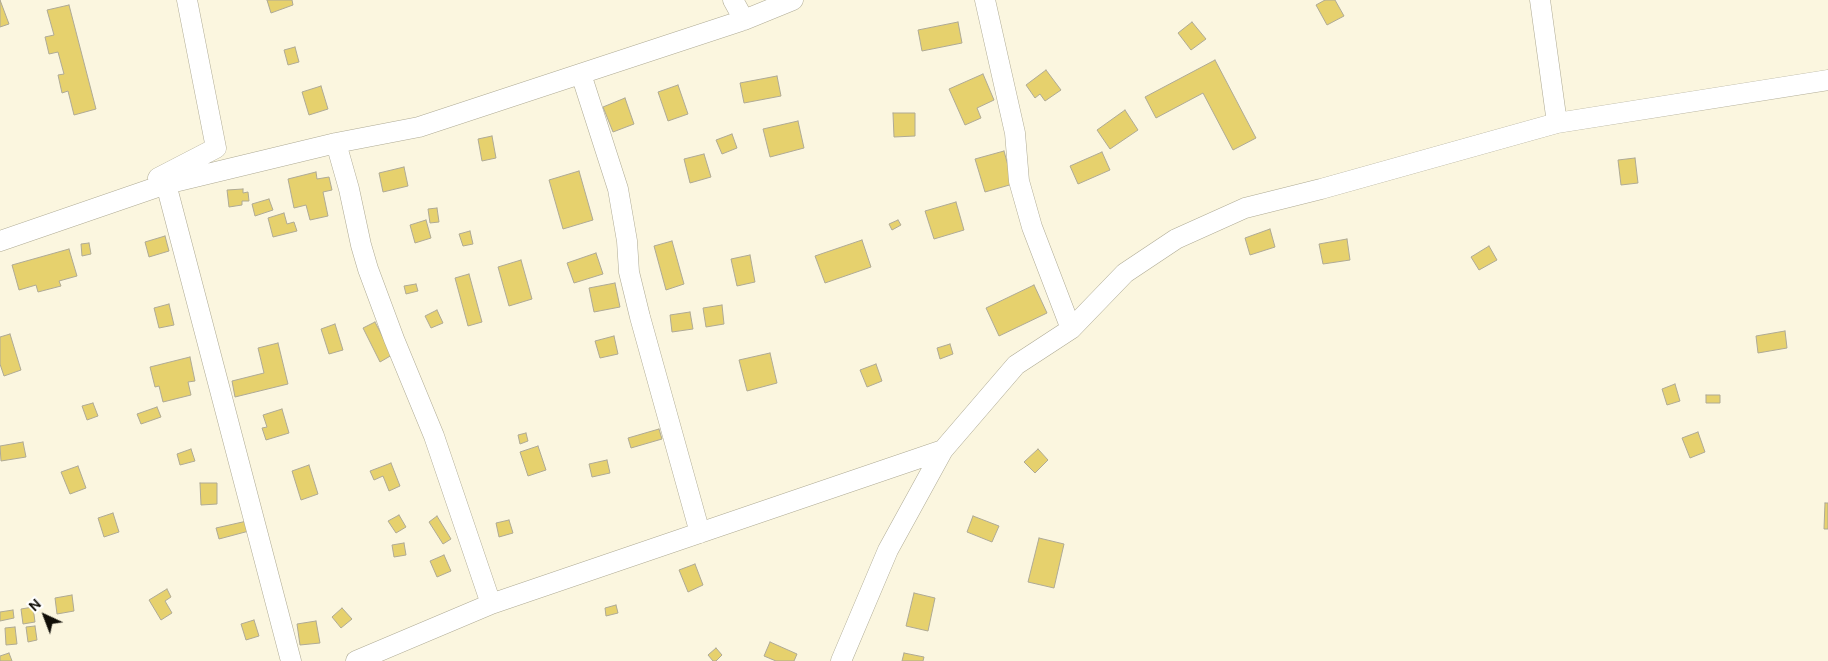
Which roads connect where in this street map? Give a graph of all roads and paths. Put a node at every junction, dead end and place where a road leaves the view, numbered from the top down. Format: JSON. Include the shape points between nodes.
{"nodes":[{"id":1,"x":187,"y":0,"type":"edge"},
{"id":2,"x":733,"y":0,"type":"edge"},
{"id":3,"x":793,"y":0,"type":"edge"},
{"id":4,"x":985,"y":0,"type":"edge"},
{"id":5,"x":1540,"y":0,"type":"edge"},
{"id":6,"x":744,"y":20,"type":"junction"},
{"id":7,"x":581,"y":74,"type":"junction"},
{"id":8,"x":1828,"y":80,"type":"edge"},
{"id":9,"x":1557,"y":123,"type":"junction"},
{"id":10,"x":336,"y":143,"type":"junction"},
{"id":11,"x":166,"y":184,"type":"junction"},
{"id":12,"x":107,"y":204,"type":"junction"},
{"id":13,"x":0,"y":241,"type":"edge"},
{"id":14,"x":1071,"y":329,"type":"junction"},
{"id":15,"x":943,"y":450,"type":"junction"},
{"id":16,"x":700,"y":533,"type":"junction"},
{"id":17,"x":491,"y":604,"type":"junction"},
{"id":18,"x":291,"y":661,"type":"edge"},
{"id":19,"x":356,"y":661,"type":"edge"},
{"id":20,"x":840,"y":661,"type":"edge"}],
"edges":[{"from":1,"to":12,"type":"street","via":[[216,148]]},
{"from":2,"to":6,"type":"street"},
{"from":3,"to":6,"type":"street"},
{"from":4,"to":14,"type":"street","via":[[1015,133],[1022,191],[1032,228]]},
{"from":5,"to":9,"type":"street"},
{"from":6,"to":7,"type":"street"},
{"from":7,"to":10,"type":"street","via":[[419,127]]},
{"from":7,"to":16,"type":"street","via":[[618,189],[629,272]]},
{"from":8,"to":9,"type":"street"},
{"from":9,"to":14,"type":"street","via":[[1245,208],[1176,239],[1125,273]]},
{"from":10,"to":11,"type":"street"},
{"from":10,"to":17,"type":"street","via":[[360,246],[434,436]]},
{"from":11,"to":12,"type":"street"},
{"from":11,"to":18,"type":"street"},
{"from":12,"to":13,"type":"street"},
{"from":14,"to":15,"type":"street","via":[[1016,365]]},
{"from":15,"to":16,"type":"street"},
{"from":15,"to":20,"type":"street","via":[[888,550]]},
{"from":16,"to":17,"type":"street"},
{"from":17,"to":19,"type":"street"}]}
